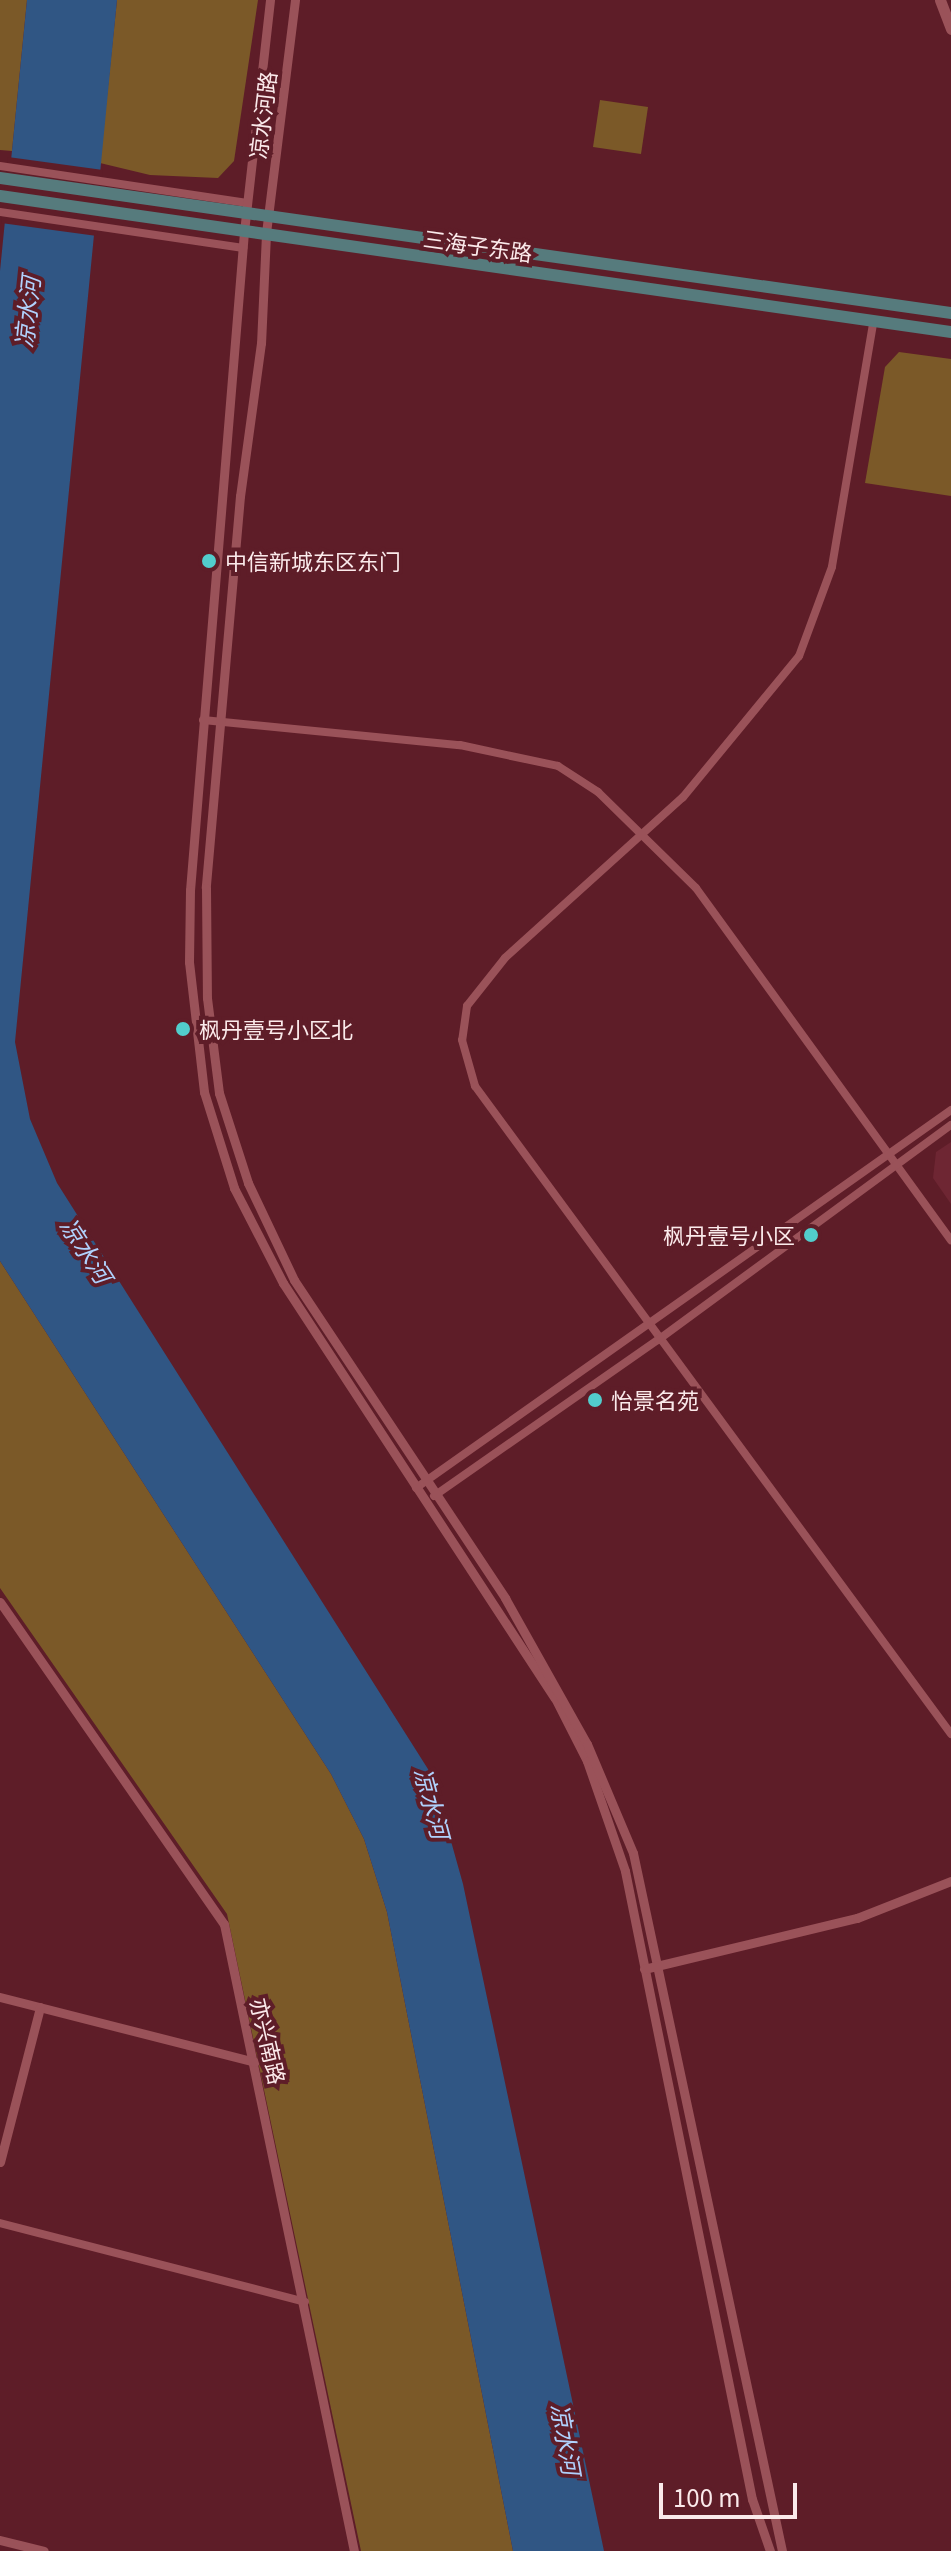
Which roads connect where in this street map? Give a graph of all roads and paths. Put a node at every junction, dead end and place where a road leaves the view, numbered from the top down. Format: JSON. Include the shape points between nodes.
{"nodes":[{"id":1,"x":270,"y":0,"type":"edge"},
{"id":2,"x":295,"y":0,"type":"edge"},
{"id":3,"x":940,"y":0,"type":"edge"},
{"id":4,"x":951,"y":29,"type":"edge"},
{"id":5,"x":0,"y":166,"type":"edge"},
{"id":6,"x":0,"y":178,"type":"edge"},
{"id":7,"x":122,"y":188,"type":"junction"},
{"id":8,"x":0,"y":196,"type":"edge"},
{"id":9,"x":246,"y":209,"type":"junction"},
{"id":10,"x":0,"y":212,"type":"edge"},
{"id":11,"x":268,"y":217,"type":"junction"},
{"id":12,"x":117,"y":223,"type":"junction"},
{"id":13,"x":244,"y":232,"type":"junction"},
{"id":14,"x":266,"y":234,"type":"junction"},
{"id":15,"x":243,"y":248,"type":"junction"},
{"id":16,"x":951,"y":313,"type":"edge"},
{"id":17,"x":873,"y":324,"type":"junction"},
{"id":18,"x":951,"y":332,"type":"edge"},
{"id":19,"x":203,"y":720,"type":"junction"},
{"id":20,"x":219,"y":722,"type":"junction"},
{"id":21,"x":646,"y":835,"type":"junction"},
{"id":22,"x":951,"y":1110,"type":"edge"},
{"id":23,"x":951,"y":1125,"type":"edge"},
{"id":24,"x":889,"y":1153,"type":"junction"},
{"id":25,"x":897,"y":1164,"type":"junction"},
{"id":26,"x":951,"y":1240,"type":"edge"},
{"id":27,"x":649,"y":1326,"type":"junction"},
{"id":28,"x":658,"y":1340,"type":"junction"},
{"id":29,"x":428,"y":1479,"type":"junction"},
{"id":30,"x":416,"y":1488,"type":"junction"},
{"id":31,"x":438,"y":1493,"type":"junction"},
{"id":32,"x":426,"y":1501,"type":"junction"},
{"id":33,"x":0,"y":1602,"type":"edge"},
{"id":34,"x":951,"y":1734,"type":"edge"},
{"id":35,"x":951,"y":1881,"type":"edge"},
{"id":36,"x":659,"y":1965,"type":"junction"},
{"id":37,"x":644,"y":1969,"type":"junction"},
{"id":38,"x":0,"y":1997,"type":"edge"},
{"id":39,"x":40,"y":2007,"type":"junction"},
{"id":40,"x":255,"y":2062,"type":"junction"},
{"id":41,"x":0,"y":2162,"type":"edge"},
{"id":42,"x":0,"y":2223,"type":"edge"},
{"id":43,"x":305,"y":2302,"type":"junction"},
{"id":44,"x":746,"y":2393,"type":"junction"},
{"id":45,"x":731,"y":2397,"type":"junction"},
{"id":46,"x":0,"y":2540,"type":"edge"},
{"id":47,"x":44,"y":2551,"type":"edge"},
{"id":48,"x":354,"y":2551,"type":"edge"},
{"id":49,"x":770,"y":2551,"type":"edge"},
{"id":50,"x":782,"y":2551,"type":"edge"}],
"edges":[{"from":1,"to":9,"type":"street","name":"凉水河路"},
{"from":2,"to":11,"type":"street","name":"凉水河路"},
{"from":3,"to":4,"type":"main road"},
{"from":5,"to":7,"type":"street"},
{"from":6,"to":7,"type":"main road","name":"三海子东路","via":[[102,194]]},
{"from":7,"to":9,"type":"main road","name":"三海子东路"},
{"from":8,"to":12,"type":"main road","name":"三海子东路","via":[[99,210]]},
{"from":9,"to":11,"type":"main road","name":"三海子东路"},
{"from":9,"to":13,"type":"street","name":"凉水河路"},
{"from":10,"to":12,"type":"street"},
{"from":11,"to":14,"type":"street","name":"凉水河路"},
{"from":11,"to":16,"type":"main road","name":"三海子东路"},
{"from":12,"to":13,"type":"main road","name":"三海子东路"},
{"from":12,"to":15,"type":"street"},
{"from":13,"to":14,"type":"main road","name":"三海子东路"},
{"from":13,"to":15,"type":"street","name":"凉水河路"},
{"from":14,"to":17,"type":"main road","name":"三海子东路"},
{"from":14,"to":20,"type":"street","name":"凉水河路","via":[[261,343],[240,496]]},
{"from":15,"to":19,"type":"street","name":"凉水河路"},
{"from":17,"to":18,"type":"main road","name":"三海子东路"},
{"from":17,"to":21,"type":"street","via":[[832,567],[816,622],[799,656],[741,729]]},
{"from":19,"to":20,"type":"street"},
{"from":19,"to":30,"type":"street","name":"凉水河路","via":[[189,962],[197,1051],[215,1135],[234,1188],[283,1283]]},
{"from":20,"to":21,"type":"street","via":[[460,745],[558,766]]},
{"from":20,"to":29,"type":"street","name":"凉水河路","via":[[205,969],[219,1093],[248,1183],[294,1280]]},
{"from":21,"to":24,"type":"street","via":[[696,888]]},
{"from":21,"to":27,"type":"street","via":[[505,958],[467,1006],[462,1040],[475,1086]]},
{"from":22,"to":24,"type":"street"},
{"from":23,"to":25,"type":"street"},
{"from":24,"to":25,"type":"street"},
{"from":24,"to":27,"type":"street"},
{"from":25,"to":26,"type":"street"},
{"from":25,"to":28,"type":"street"},
{"from":27,"to":28,"type":"street"},
{"from":27,"to":29,"type":"street"},
{"from":28,"to":31,"type":"street"},
{"from":28,"to":34,"type":"street"},
{"from":29,"to":30,"type":"street"},
{"from":29,"to":31,"type":"street","name":"凉水河路"},
{"from":30,"to":32,"type":"street","name":"凉水河路"},
{"from":31,"to":32,"type":"street"},
{"from":31,"to":36,"type":"street","name":"凉水河路","via":[[505,1598],[587,1744],[633,1853]]},
{"from":32,"to":37,"type":"street","name":"凉水河路","via":[[555,1698],[587,1761],[625,1871]]},
{"from":33,"to":40,"type":"street","name":"亦兴南路","via":[[224,1924]]},
{"from":35,"to":36,"type":"street","via":[[857,1918]]},
{"from":36,"to":37,"type":"street"},
{"from":36,"to":44,"type":"street","name":"凉水河路"},
{"from":37,"to":45,"type":"street","name":"凉水河路"},
{"from":38,"to":39,"type":"street"},
{"from":39,"to":40,"type":"street"},
{"from":39,"to":41,"type":"street"},
{"from":40,"to":43,"type":"street","name":"亦兴南路"},
{"from":42,"to":43,"type":"street"},
{"from":43,"to":48,"type":"street","name":"亦兴南路"},
{"from":44,"to":45,"type":"street"},
{"from":44,"to":50,"type":"street","name":"凉水河路"},
{"from":45,"to":49,"type":"street","name":"凉水河路","via":[[752,2499]]},
{"from":46,"to":47,"type":"street"}]}
